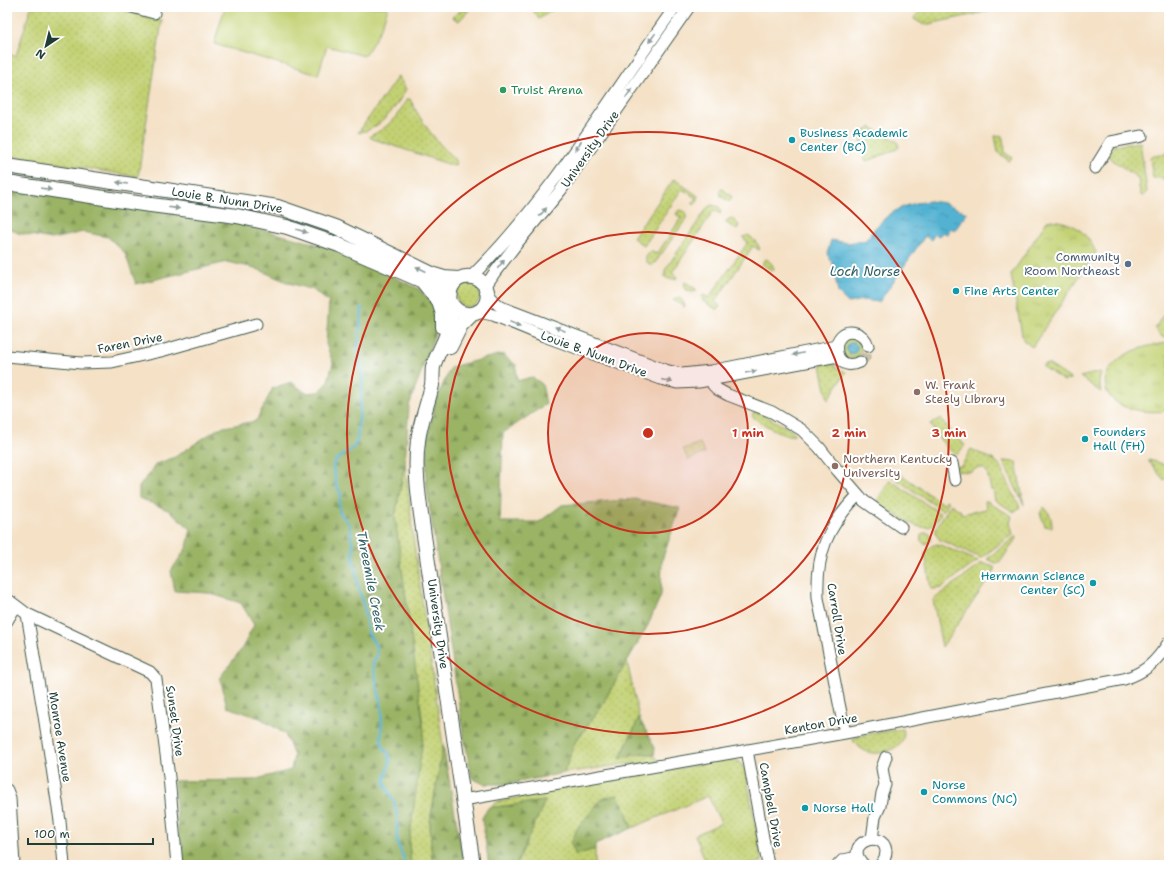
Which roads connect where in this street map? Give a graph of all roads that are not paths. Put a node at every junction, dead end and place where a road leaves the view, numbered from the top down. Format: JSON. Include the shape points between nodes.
{"nodes":[{"id":1,"x":132,"y":7,"type":"edge"},
{"id":2,"x":675,"y":7,"type":"edge"},
{"id":3,"x":689,"y":7,"type":"edge"},
{"id":4,"x":154,"y":10,"type":"edge"},
{"id":5,"x":1142,"y":136,"type":"dead end"},
{"id":6,"x":7,"y":166,"type":"edge"},
{"id":7,"x":1095,"y":168,"type":"dead end"},
{"id":8,"x":7,"y":183,"type":"edge"},
{"id":9,"x":465,"y":278,"type":"junction"},
{"id":10,"x":422,"y":281,"type":"junction"},
{"id":11,"x":486,"y":290,"type":"junction"},
{"id":12,"x":450,"y":299,"type":"junction"},
{"id":13,"x":475,"y":313,"type":"junction"},
{"id":14,"x":256,"y":324,"type":"dead end"},
{"id":15,"x":444,"y":339,"type":"junction"},
{"id":16,"x":868,"y":346,"type":"dead end"},
{"id":17,"x":837,"y":351,"type":"junction"},
{"id":18,"x":7,"y":356,"type":"edge"},
{"id":19,"x":860,"y":362,"type":"dead end"},
{"id":20,"x":711,"y":375,"type":"junction"},
{"id":21,"x":432,"y":384,"type":"junction"},
{"id":22,"x":952,"y":463,"type":"dead end"},
{"id":23,"x":956,"y":480,"type":"dead end"},
{"id":24,"x":858,"y":495,"type":"junction"},
{"id":25,"x":901,"y":527,"type":"dead end"},
{"id":26,"x":7,"y":599,"type":"edge"},
{"id":27,"x":16,"y":606,"type":"junction"},
{"id":28,"x":27,"y":614,"type":"junction"},
{"id":29,"x":7,"y":621,"type":"edge"},
{"id":30,"x":1169,"y":642,"type":"edge"},
{"id":31,"x":845,"y":733,"type":"junction"},
{"id":32,"x":747,"y":750,"type":"junction"},
{"id":33,"x":886,"y":757,"type":"dead end"},
{"id":34,"x":7,"y":790,"type":"edge"},
{"id":35,"x":462,"y":800,"type":"junction"},
{"id":36,"x":872,"y":839,"type":"junction"},
{"id":37,"x":861,"y":861,"type":"edge"},
{"id":38,"x":14,"y":865,"type":"edge"},
{"id":39,"x":64,"y":865,"type":"edge"},
{"id":40,"x":177,"y":865,"type":"edge"},
{"id":41,"x":473,"y":865,"type":"edge"},
{"id":42,"x":768,"y":865,"type":"edge"},
{"id":43,"x":838,"y":865,"type":"edge"},
{"id":44,"x":880,"y":865,"type":"edge"}],
"edges":[{"from":1,"to":4,"type":"street"},
{"from":2,"to":9,"type":"street","name":"University Drive","one_way":true,"via":[[553,181],[484,263]]},
{"from":11,"to":3,"type":"street","name":"University Drive","one_way":true,"via":[[495,272],[561,190]]},
{"from":5,"to":7,"type":"street","via":[[1111,142]]},
{"from":9,"to":6,"type":"main road","name":"Louie B. Nunn Drive","one_way":true,"via":[[444,278],[434,275],[336,227],[278,207]]},
{"from":8,"to":10,"type":"main road","name":"Louie B. Nunn Drive","one_way":true,"via":[[237,216],[287,227],[339,245]]},
{"from":9,"to":11,"type":"main road","via":[[477,279]]},
{"from":9,"to":12,"type":"main road","name":"University Drive","via":[[452,286]]},
{"from":10,"to":12,"type":"main road","name":"Louie B. Nunn Drive","via":[[439,288]]},
{"from":10,"to":15,"type":"main road","via":[[439,302],[443,314]]},
{"from":11,"to":13,"type":"main road","name":"University Drive","via":[[485,304]]},
{"from":20,"to":11,"type":"street","name":"Louie B. Nunn Drive","one_way":true,"via":[[682,374],[665,370],[501,307]]},
{"from":12,"to":13,"type":"main road","via":[[459,312]]},
{"from":12,"to":15,"type":"main road","name":"University Drive","via":[[450,324]]},
{"from":13,"to":20,"type":"street","name":"Louie B. Nunn Drive","one_way":true,"via":[[493,315],[676,383],[699,382]]},
{"from":13,"to":21,"type":"main road","name":"University Drive","via":[[461,325]]},
{"from":14,"to":18,"type":"street","name":"Faren Drive","via":[[112,362],[81,363]]},
{"from":15,"to":21,"type":"main road","name":"University Drive","via":[[433,367]]},
{"from":16,"to":17,"type":"street","via":[[863,337],[853,332],[840,337]]},
{"from":17,"to":19,"type":"street","via":[[845,363]]},
{"from":17,"to":20,"type":"street","name":"Louie B. Nunn Drive"},
{"from":20,"to":24,"type":"street","via":[[717,390],[772,412],[802,430]]},
{"from":21,"to":35,"type":"main road","name":"University Drive","via":[[418,442],[418,496]]},
{"from":22,"to":23,"type":"street"},
{"from":24,"to":25,"type":"street"},
{"from":24,"to":31,"type":"street","name":"Carroll Drive","via":[[832,528],[821,555],[817,579],[818,598]]},
{"from":26,"to":27,"type":"street","name":"Sunset Drive"},
{"from":27,"to":28,"type":"street","name":"Sunset Drive"},
{"from":27,"to":29,"type":"street"},
{"from":28,"to":39,"type":"street","name":"Monroe Avenue","via":[[60,821]]},
{"from":28,"to":40,"type":"street","name":"Sunset Drive","via":[[150,672],[156,679]]},
{"from":30,"to":31,"type":"street","name":"Kenton Drive","via":[[1152,664],[1139,674],[1124,680]]},
{"from":31,"to":32,"type":"street","name":"Kenton Drive"},
{"from":32,"to":35,"type":"street","name":"Kenton Drive"},
{"from":32,"to":42,"type":"street","name":"Campbell Drive"},
{"from":33,"to":36,"type":"street","via":[[882,768],[885,785],[875,817]]},
{"from":34,"to":38,"type":"street","via":[[10,798]]},
{"from":35,"to":41,"type":"main road","name":"University Drive"},
{"from":36,"to":37,"type":"street","via":[[860,844],[857,852]]},
{"from":36,"to":44,"type":"street","via":[[880,842],[885,848],[886,857]]},
{"from":37,"to":43,"type":"street","via":[[843,860]]}]}
